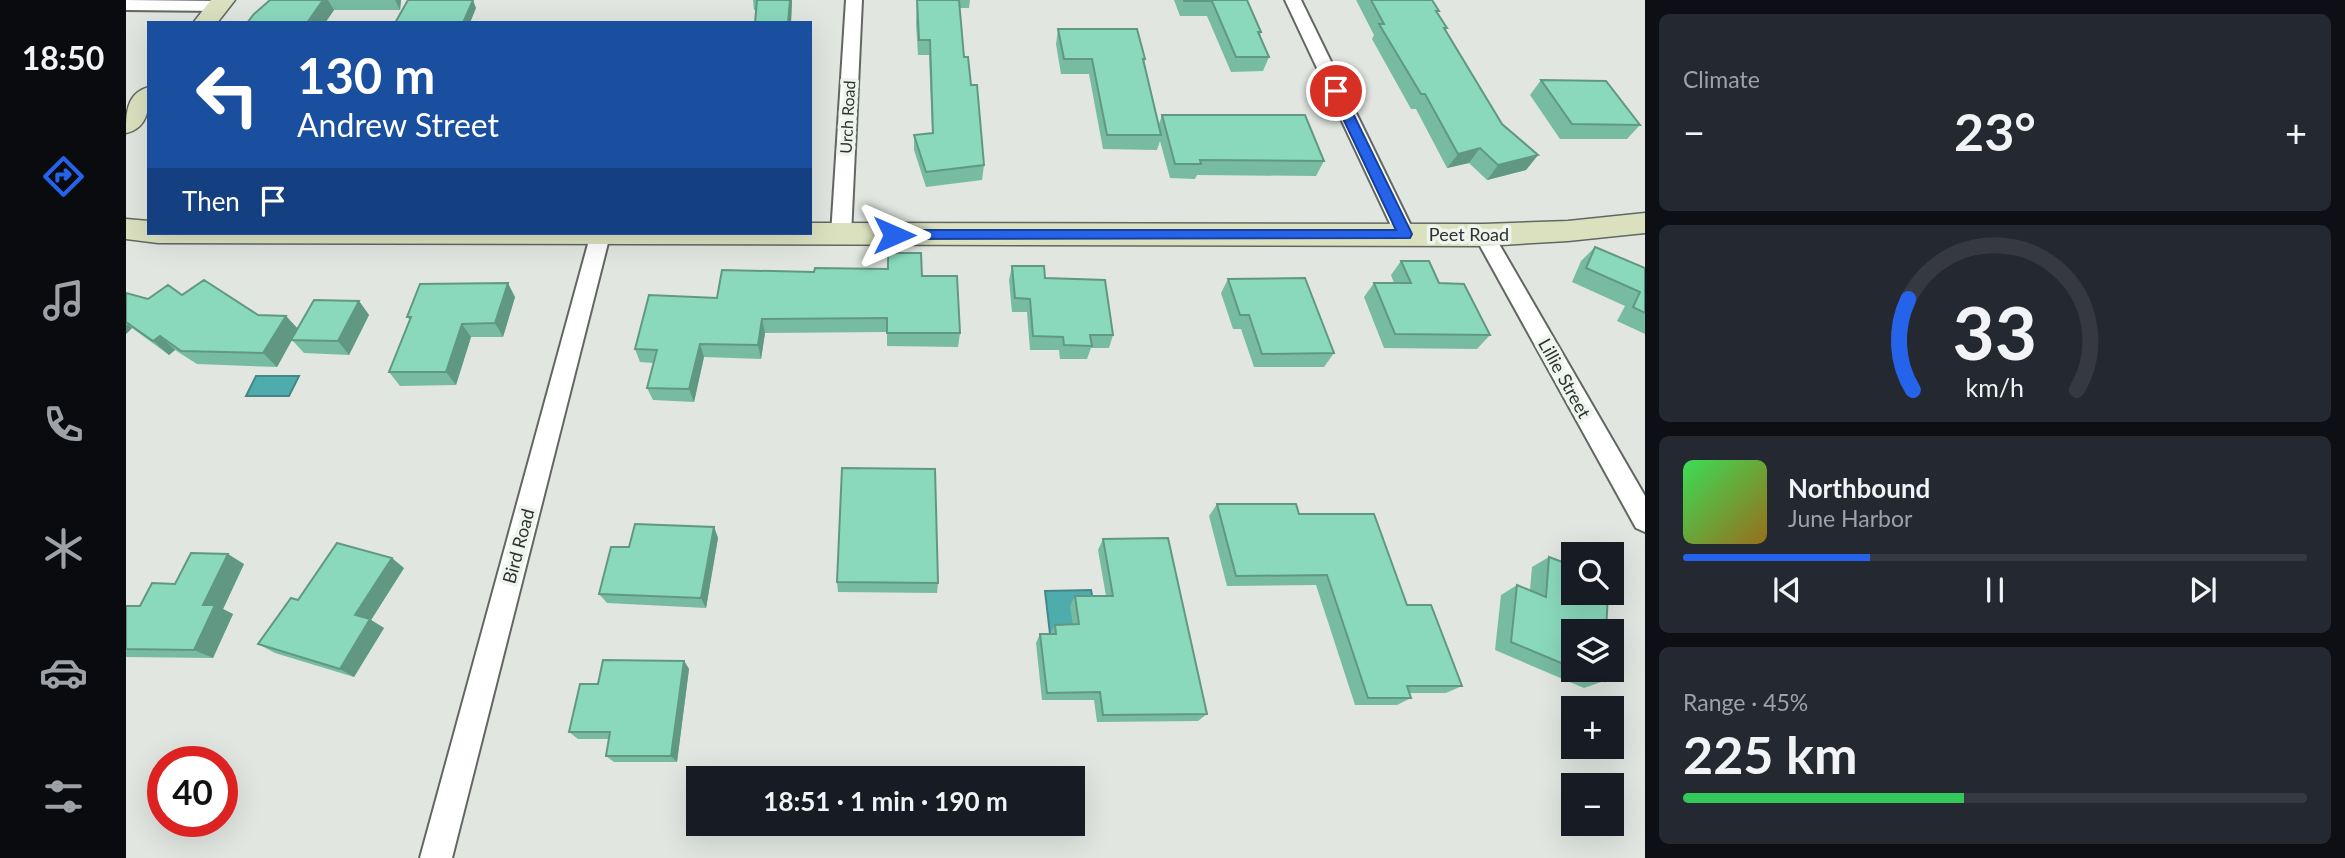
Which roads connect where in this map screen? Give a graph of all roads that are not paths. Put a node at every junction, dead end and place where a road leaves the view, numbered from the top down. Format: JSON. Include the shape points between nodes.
{"nodes":[{"id":1,"x":854,"y":0,"type":"edge"},
{"id":2,"x":1293,"y":0,"type":"edge"},
{"id":3,"x":126,"y":5,"type":"edge"},
{"id":4,"x":215,"y":9,"type":"edge"},
{"id":5,"x":147,"y":98,"type":"edge"},
{"id":6,"x":126,"y":125,"type":"edge"},
{"id":7,"x":1645,"y":223,"type":"edge"},
{"id":8,"x":126,"y":229,"type":"edge"},
{"id":9,"x":147,"y":232,"type":"edge"},
{"id":10,"x":1405,"y":234,"type":"junction"},
{"id":11,"x":600,"y":235,"type":"joint"},
{"id":12,"x":841,"y":235,"type":"junction"},
{"id":13,"x":1484,"y":235,"type":"junction"},
{"id":14,"x":1645,"y":520,"type":"edge"},
{"id":15,"x":436,"y":858,"type":"edge"}],
"edges":[{"from":1,"to":12,"type":"street","name":"Urch Road"},
{"from":2,"to":10,"type":"street"},
{"from":3,"to":4,"type":"street"},
{"from":5,"to":6,"type":"street"},
{"from":7,"to":13,"type":"street","name":"Peet Road"},
{"from":8,"to":9,"type":"street"},
{"from":10,"to":12,"type":"street","name":"Peet Road"},
{"from":10,"to":13,"type":"street","name":"Peet Road"},
{"from":11,"to":12,"type":"street","name":"Peet Road"},
{"from":11,"to":15,"type":"street","name":"Bird Road"},
{"from":13,"to":14,"type":"street","name":"Lillie Street"}]}
